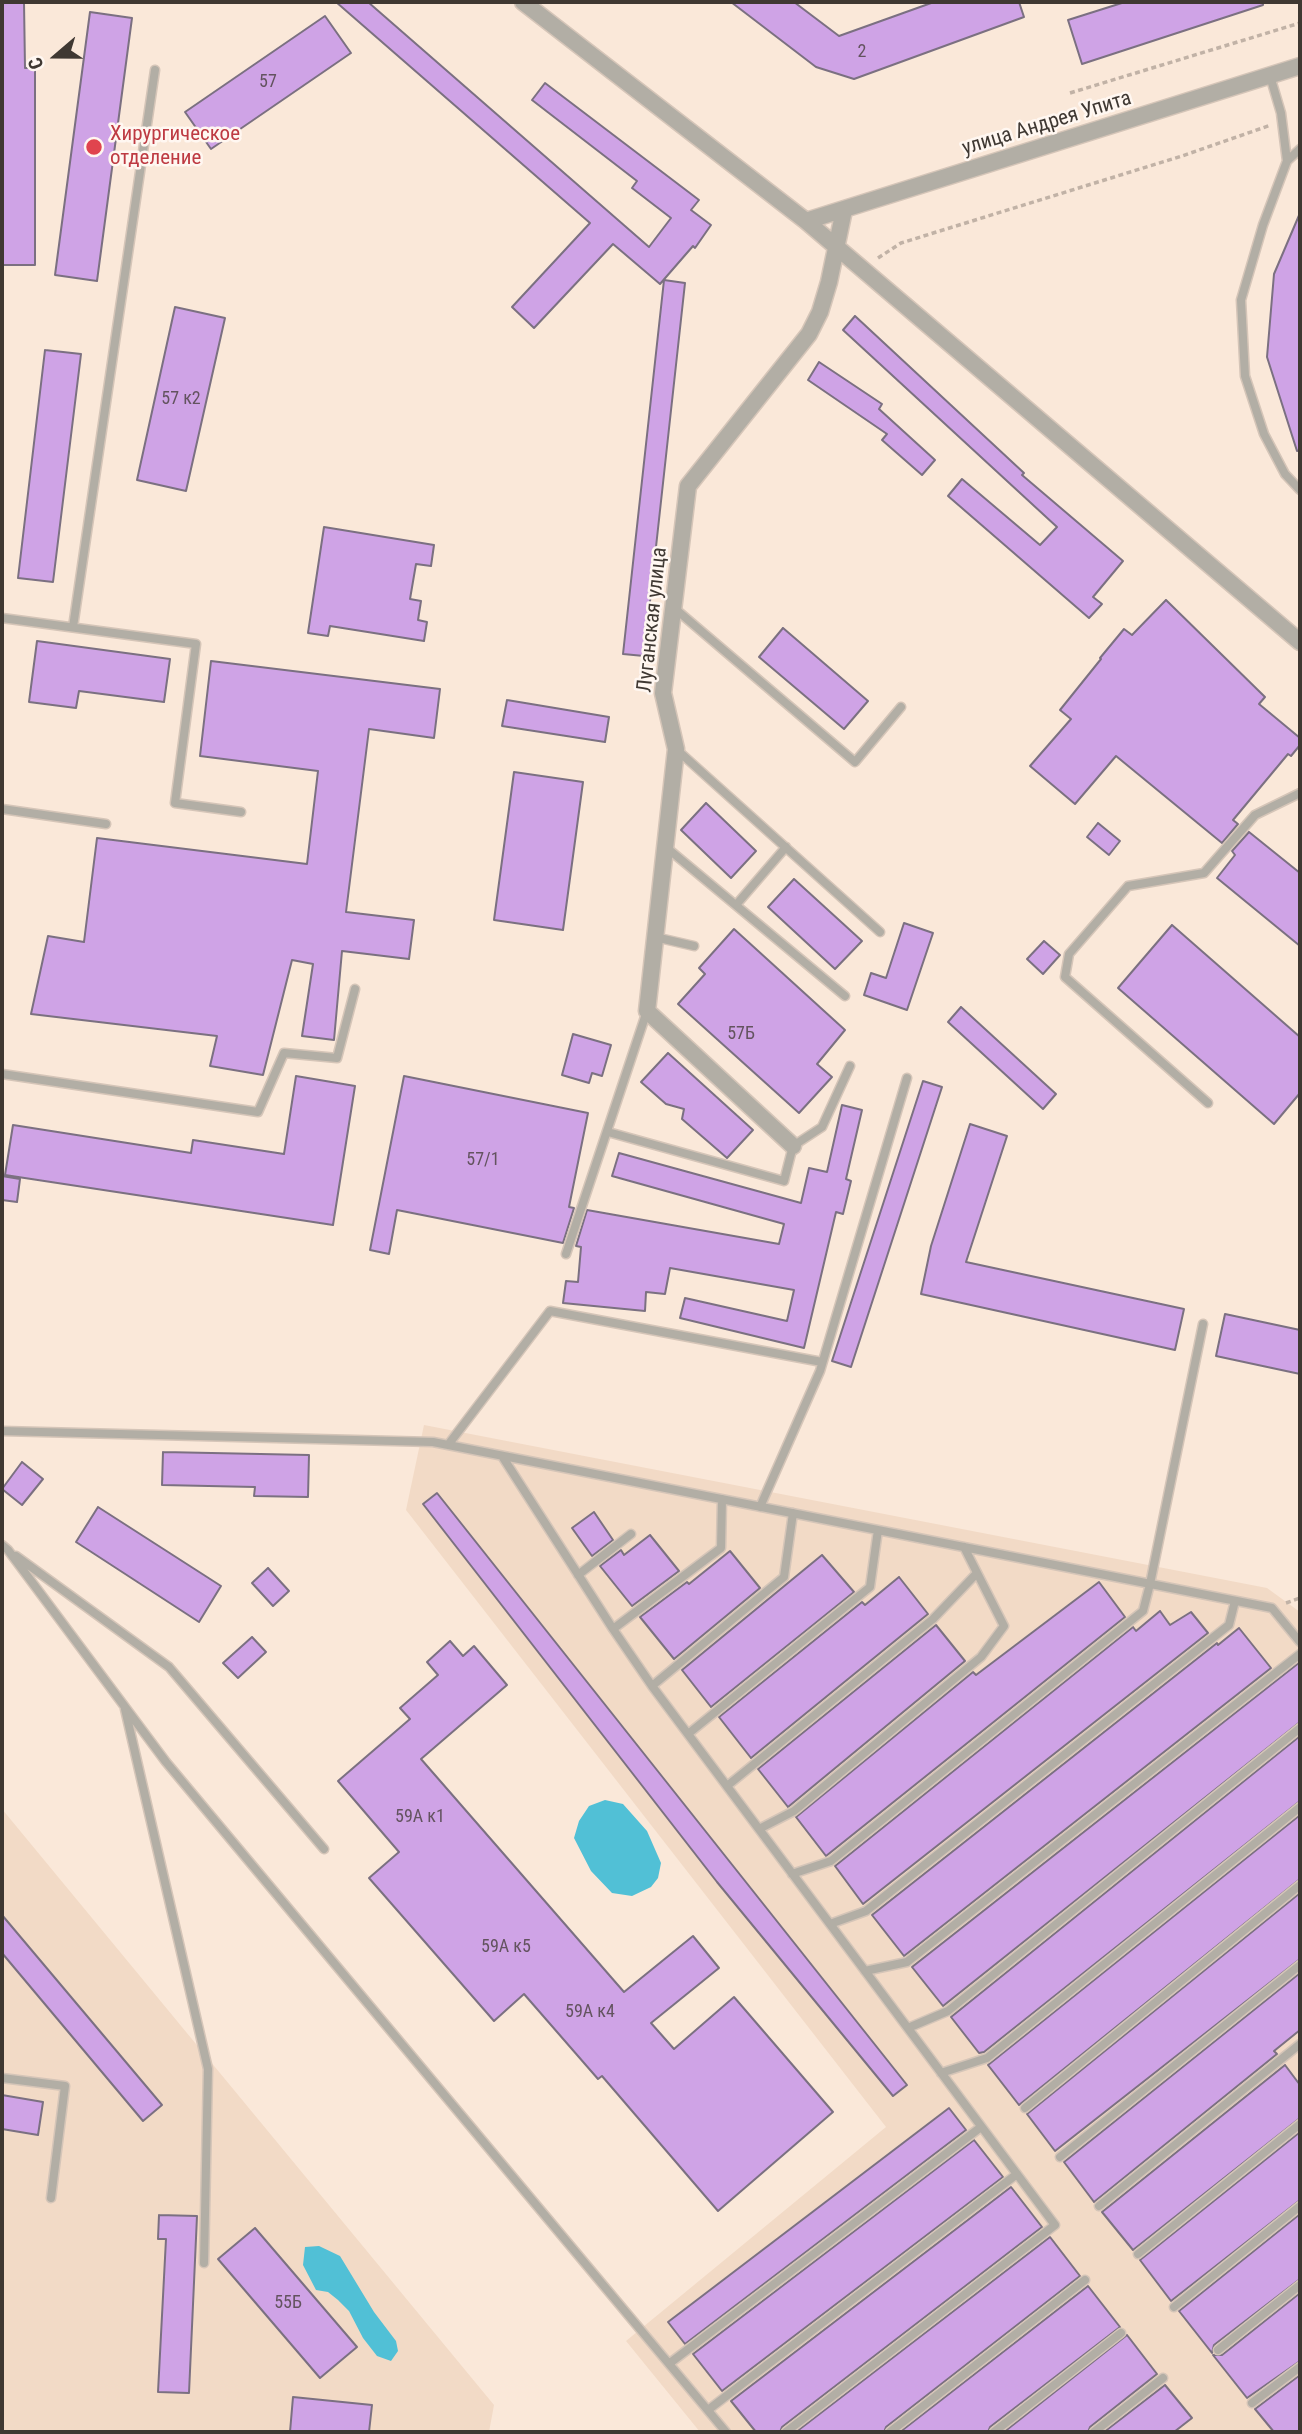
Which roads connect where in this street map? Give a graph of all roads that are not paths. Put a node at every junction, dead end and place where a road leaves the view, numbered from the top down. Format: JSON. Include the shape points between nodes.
{"nodes":[{"id":1,"x":523,"y":2,"type":"edge"},
{"id":2,"x":1300,"y":66,"type":"edge"},
{"id":3,"x":155,"y":70,"type":"dead end"},
{"id":4,"x":1270,"y":76,"type":"junction"},
{"id":5,"x":1300,"y":149,"type":"edge"},
{"id":6,"x":1287,"y":161,"type":"junction"},
{"id":7,"x":844,"y":210,"type":"junction"},
{"id":8,"x":806,"y":222,"type":"junction"},
{"id":9,"x":835,"y":247,"type":"junction"},
{"id":10,"x":1300,"y":490,"type":"edge"},
{"id":11,"x":673,"y":607,"type":"junction"},
{"id":12,"x":2,"y":618,"type":"edge"},
{"id":13,"x":73,"y":627,"type":"junction"},
{"id":14,"x":1300,"y":642,"type":"edge"},
{"id":15,"x":901,"y":707,"type":"dead end"},
{"id":16,"x":676,"y":749,"type":"junction"},
{"id":17,"x":1300,"y":793,"type":"edge"},
{"id":18,"x":2,"y":809,"type":"edge"},
{"id":19,"x":241,"y":812,"type":"dead end"},
{"id":20,"x":106,"y":824,"type":"dead end"},
{"id":21,"x":665,"y":847,"type":"junction"},
{"id":22,"x":786,"y":847,"type":"junction"},
{"id":23,"x":736,"y":905,"type":"junction"},
{"id":24,"x":880,"y":932,"type":"dead end"},
{"id":25,"x":655,"y":937,"type":"junction"},
{"id":26,"x":694,"y":946,"type":"dead end"},
{"id":27,"x":355,"y":989,"type":"dead end"},
{"id":28,"x":845,"y":996,"type":"dead end"},
{"id":29,"x":647,"y":1011,"type":"junction"},
{"id":30,"x":850,"y":1066,"type":"dead end"},
{"id":31,"x":2,"y":1074,"type":"edge"},
{"id":32,"x":907,"y":1078,"type":"dead end"},
{"id":33,"x":1208,"y":1103,"type":"dead end"},
{"id":34,"x":608,"y":1132,"type":"junction"},
{"id":35,"x":793,"y":1146,"type":"junction"},
{"id":36,"x":566,"y":1254,"type":"dead end"},
{"id":37,"x":1203,"y":1324,"type":"dead end"},
{"id":38,"x":822,"y":1362,"type":"junction"},
{"id":39,"x":2,"y":1431,"type":"edge"},
{"id":40,"x":449,"y":1445,"type":"junction"},
{"id":41,"x":502,"y":1456,"type":"junction"},
{"id":42,"x":722,"y":1499,"type":"junction"},
{"id":43,"x":760,"y":1507,"type":"junction"},
{"id":44,"x":793,"y":1513,"type":"junction"},
{"id":45,"x":878,"y":1530,"type":"junction"},
{"id":46,"x":631,"y":1534,"type":"dead end"},
{"id":47,"x":5,"y":1547,"type":"edge"},
{"id":48,"x":964,"y":1547,"type":"junction"},
{"id":49,"x":977,"y":1573,"type":"junction"},
{"id":50,"x":578,"y":1575,"type":"junction"},
{"id":51,"x":1150,"y":1584,"type":"junction"},
{"id":52,"x":1235,"y":1601,"type":"junction"},
{"id":53,"x":613,"y":1629,"type":"junction"},
{"id":54,"x":1300,"y":1642,"type":"edge"},
{"id":55,"x":1300,"y":1654,"type":"edge"},
{"id":56,"x":652,"y":1686,"type":"junction"},
{"id":57,"x":124,"y":1705,"type":"junction"},
{"id":58,"x":1300,"y":1728,"type":"edge"},
{"id":59,"x":688,"y":1734,"type":"junction"},
{"id":60,"x":727,"y":1786,"type":"junction"},
{"id":61,"x":1300,"y":1807,"type":"edge"},
{"id":62,"x":759,"y":1829,"type":"junction"},
{"id":63,"x":324,"y":1849,"type":"dead end"},
{"id":64,"x":792,"y":1874,"type":"junction"},
{"id":65,"x":1300,"y":1885,"type":"edge"},
{"id":66,"x":830,"y":1924,"type":"junction"},
{"id":67,"x":1300,"y":1965,"type":"edge"},
{"id":68,"x":865,"y":1971,"type":"junction"},
{"id":69,"x":908,"y":2028,"type":"junction"},
{"id":70,"x":1300,"y":2044,"type":"edge"},
{"id":71,"x":941,"y":2073,"type":"junction"},
{"id":72,"x":2,"y":2078,"type":"edge"},
{"id":73,"x":1025,"y":2108,"type":"dead end"},
{"id":74,"x":1300,"y":2124,"type":"edge"},
{"id":75,"x":981,"y":2127,"type":"junction"},
{"id":76,"x":1060,"y":2157,"type":"dead end"},
{"id":77,"x":1017,"y":2174,"type":"junction"},
{"id":78,"x":51,"y":2197,"type":"dead end"},
{"id":79,"x":1099,"y":2206,"type":"dead end"},
{"id":80,"x":1300,"y":2206,"type":"edge"},
{"id":81,"x":1138,"y":2254,"type":"dead end"},
{"id":82,"x":204,"y":2263,"type":"dead end"},
{"id":83,"x":1084,"y":2280,"type":"dead end"},
{"id":84,"x":1300,"y":2285,"type":"edge"},
{"id":85,"x":1174,"y":2307,"type":"dead end"},
{"id":86,"x":1121,"y":2333,"type":"dead end"},
{"id":87,"x":1218,"y":2350,"type":"dead end"},
{"id":88,"x":670,"y":2363,"type":"junction"},
{"id":89,"x":1300,"y":2367,"type":"edge"},
{"id":90,"x":1163,"y":2378,"type":"dead end"},
{"id":91,"x":1252,"y":2403,"type":"dead end"},
{"id":92,"x":708,"y":2410,"type":"junction"},
{"id":93,"x":726,"y":2432,"type":"edge"},
{"id":94,"x":786,"y":2432,"type":"edge"},
{"id":95,"x":890,"y":2432,"type":"edge"},
{"id":96,"x":994,"y":2432,"type":"edge"},
{"id":97,"x":1094,"y":2432,"type":"edge"}],
"edges":[{"from":1,"to":8,"type":"street"},
{"from":2,"to":4,"type":"street","name":"улица Андрея Упита"},
{"from":3,"to":13,"type":"lane"},
{"from":4,"to":6,"type":"lane"},
{"from":4,"to":7,"type":"street","name":"улица Андрея Упита"},
{"from":5,"to":6,"type":"lane"},
{"from":6,"to":10,"type":"lane","via":[[1241,300],[1245,376],[1264,434],[1285,474]]},
{"from":7,"to":8,"type":"street","name":"улица Андрея Упита"},
{"from":7,"to":9,"type":"street","name":"Луганская улица"},
{"from":8,"to":9,"type":"street"},
{"from":9,"to":11,"type":"street","name":"Луганская улица","via":[[820,312],[809,334],[688,486]]},
{"from":9,"to":14,"type":"street"},
{"from":11,"to":15,"type":"lane","via":[[855,762]]},
{"from":11,"to":16,"type":"street","name":"Луганская улица","via":[[663,693]]},
{"from":12,"to":13,"type":"lane"},
{"from":13,"to":19,"type":"lane","via":[[196,644],[175,803]]},
{"from":16,"to":21,"type":"street","name":"Луганская улица"},
{"from":16,"to":22,"type":"lane"},
{"from":17,"to":33,"type":"lane","via":[[1255,815],[1204,873],[1128,886],[1069,954],[1065,977]]},
{"from":18,"to":20,"type":"lane"},
{"from":21,"to":23,"type":"lane"},
{"from":21,"to":25,"type":"street","name":"Луганская улица"},
{"from":22,"to":23,"type":"lane"},
{"from":22,"to":24,"type":"lane"},
{"from":23,"to":28,"type":"lane"},
{"from":25,"to":26,"type":"lane"},
{"from":25,"to":29,"type":"street","name":"Луганская улица"},
{"from":27,"to":31,"type":"lane","via":[[337,1058],[284,1053],[258,1112]]},
{"from":29,"to":34,"type":"lane"},
{"from":29,"to":35,"type":"street"},
{"from":30,"to":35,"type":"lane","via":[[822,1127]]},
{"from":32,"to":38,"type":"lane"},
{"from":34,"to":35,"type":"lane","via":[[784,1181]]},
{"from":34,"to":36,"type":"lane"},
{"from":37,"to":51,"type":"lane"},
{"from":38,"to":40,"type":"lane","via":[[550,1311]]},
{"from":38,"to":43,"type":"lane"},
{"from":39,"to":40,"type":"lane"},
{"from":40,"to":41,"type":"lane"},
{"from":41,"to":42,"type":"lane"},
{"from":41,"to":50,"type":"lane"},
{"from":42,"to":43,"type":"lane"},
{"from":42,"to":53,"type":"lane","via":[[722,1548]]},
{"from":43,"to":44,"type":"lane"},
{"from":44,"to":45,"type":"lane"},
{"from":44,"to":56,"type":"lane","via":[[784,1577]]},
{"from":45,"to":48,"type":"lane"},
{"from":45,"to":59,"type":"lane","via":[[870,1587]]},
{"from":46,"to":50,"type":"lane"},
{"from":47,"to":57,"type":"lane"},
{"from":47,"to":63,"type":"lane","via":[[169,1667]]},
{"from":48,"to":49,"type":"lane"},
{"from":48,"to":51,"type":"lane"},
{"from":49,"to":60,"type":"lane","via":[[933,1619]]},
{"from":49,"to":62,"type":"lane","via":[[1004,1626],[981,1657],[794,1811]]},
{"from":50,"to":53,"type":"lane"},
{"from":51,"to":52,"type":"lane"},
{"from":51,"to":64,"type":"lane","via":[[1143,1611],[831,1861]]},
{"from":52,"to":54,"type":"lane","via":[[1272,1608]]},
{"from":52,"to":66,"type":"lane","via":[[1229,1625],[866,1911]]},
{"from":53,"to":56,"type":"lane"},
{"from":55,"to":68,"type":"lane","via":[[907,1962]]},
{"from":56,"to":59,"type":"lane"},
{"from":57,"to":82,"type":"lane","via":[[208,2069]]},
{"from":57,"to":88,"type":"lane","via":[[166,1762]]},
{"from":58,"to":69,"type":"lane","via":[[948,2011]]},
{"from":59,"to":60,"type":"lane"},
{"from":60,"to":62,"type":"lane"},
{"from":61,"to":71,"type":"lane","via":[[987,2058]]},
{"from":62,"to":64,"type":"lane"},
{"from":64,"to":66,"type":"lane"},
{"from":65,"to":73,"type":"lane"},
{"from":66,"to":68,"type":"lane"},
{"from":67,"to":76,"type":"lane"},
{"from":68,"to":69,"type":"lane"},
{"from":69,"to":71,"type":"lane"},
{"from":70,"to":79,"type":"lane"},
{"from":71,"to":75,"type":"lane"},
{"from":72,"to":78,"type":"lane","via":[[65,2086]]},
{"from":74,"to":81,"type":"lane"},
{"from":75,"to":77,"type":"lane"},
{"from":75,"to":88,"type":"lane"},
{"from":77,"to":92,"type":"lane"},
{"from":77,"to":94,"type":"lane","via":[[1055,2225]]},
{"from":80,"to":85,"type":"lane"},
{"from":83,"to":95,"type":"lane"},
{"from":84,"to":87,"type":"lane"},
{"from":86,"to":96,"type":"lane"},
{"from":88,"to":92,"type":"lane"},
{"from":89,"to":91,"type":"lane"},
{"from":90,"to":97,"type":"lane"},
{"from":92,"to":93,"type":"lane"}]}
